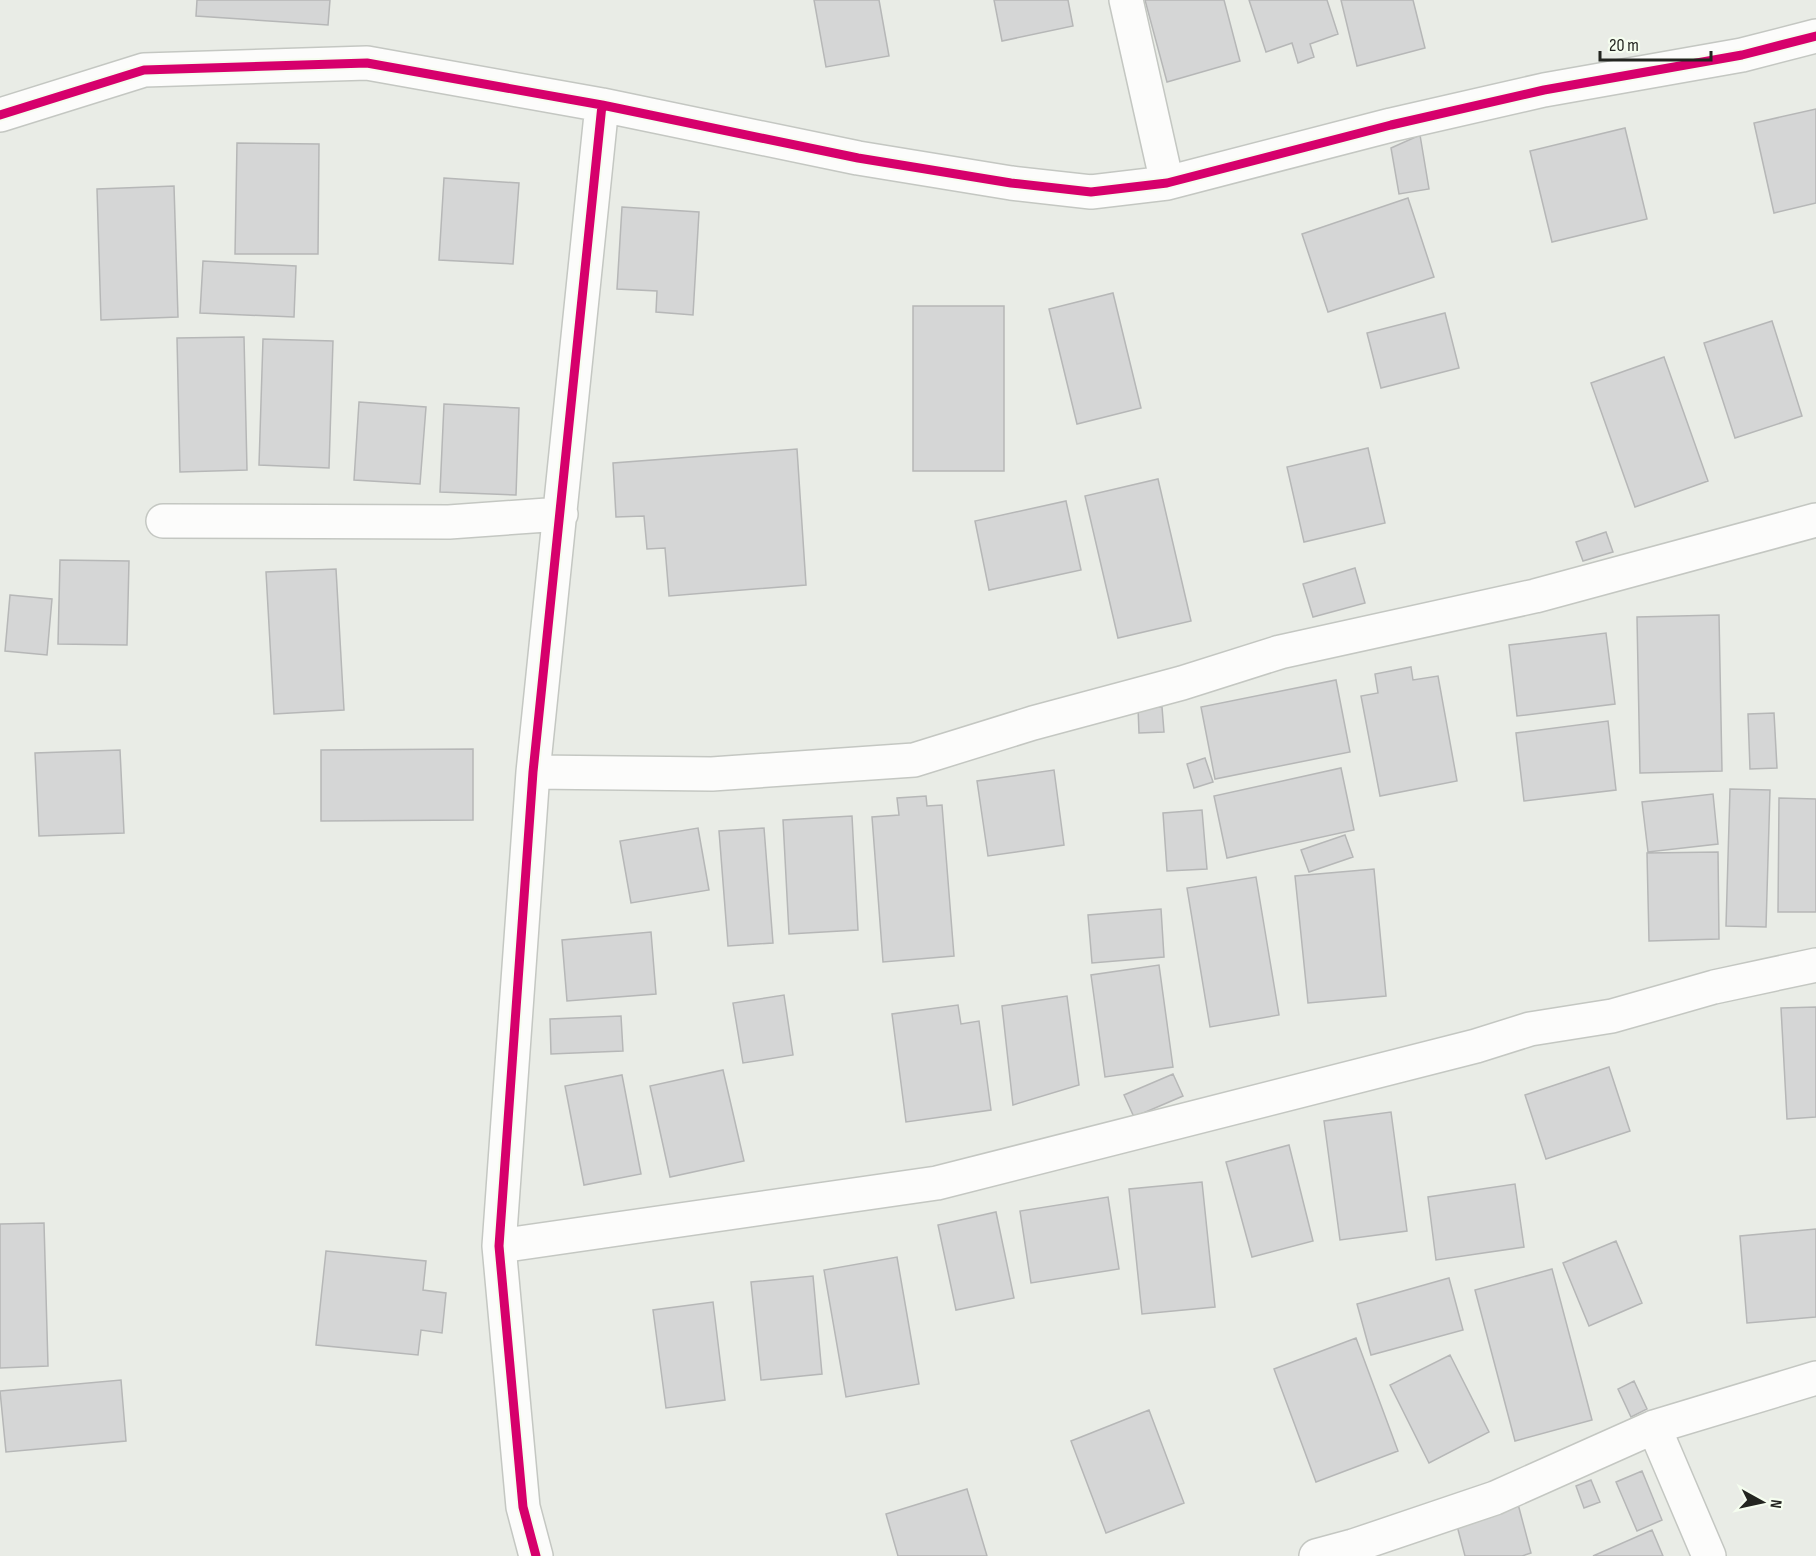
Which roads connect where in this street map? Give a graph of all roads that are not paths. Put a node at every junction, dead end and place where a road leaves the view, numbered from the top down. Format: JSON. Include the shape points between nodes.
{"nodes":[{"id":1,"x":1126,"y":0,"type":"edge"},
{"id":2,"x":1816,"y":36,"type":"edge"},
{"id":3,"x":602,"y":105,"type":"junction"},
{"id":4,"x":0,"y":115,"type":"edge"},
{"id":5,"x":1167,"y":183,"type":"junction"},
{"id":6,"x":561,"y":514,"type":"junction"},
{"id":7,"x":1816,"y":520,"type":"edge"},
{"id":8,"x":163,"y":521,"type":"dead end"},
{"id":9,"x":533,"y":772,"type":"junction"},
{"id":10,"x":1816,"y":965,"type":"edge"},
{"id":11,"x":499,"y":1246,"type":"junction"},
{"id":12,"x":1816,"y":1378,"type":"edge"},
{"id":13,"x":1654,"y":1427,"type":"junction"},
{"id":14,"x":1353,"y":1546,"type":"junction"},
{"id":15,"x":536,"y":1556,"type":"edge"},
{"id":16,"x":1311,"y":1556,"type":"edge"},
{"id":17,"x":1316,"y":1556,"type":"edge"},
{"id":18,"x":1709,"y":1556,"type":"edge"}],
"edges":[{"from":1,"to":5,"type":"street"},
{"from":2,"to":5,"type":"street","via":[[1742,55],[1544,90]]},
{"from":3,"to":4,"type":"street","via":[[367,63],[144,70]]},
{"from":3,"to":5,"type":"street","via":[[858,158],[1011,183],[1091,192]]},
{"from":3,"to":6,"type":"street"},
{"from":6,"to":8,"type":"street","via":[[448,522]]},
{"from":6,"to":9,"type":"street"},
{"from":7,"to":9,"type":"street","via":[[1535,596],[1280,652],[914,760],[712,774]]},
{"from":9,"to":11,"type":"street"},
{"from":10,"to":11,"type":"street","via":[[1714,987],[1612,1016],[1530,1029],[937,1183]]},
{"from":11,"to":15,"type":"street","via":[[523,1507]]},
{"from":12,"to":13,"type":"street"},
{"from":13,"to":14,"type":"street","via":[[1495,1498]]},
{"from":13,"to":18,"type":"street"},
{"from":14,"to":16,"type":"street"},
{"from":14,"to":17,"type":"street"}]}
